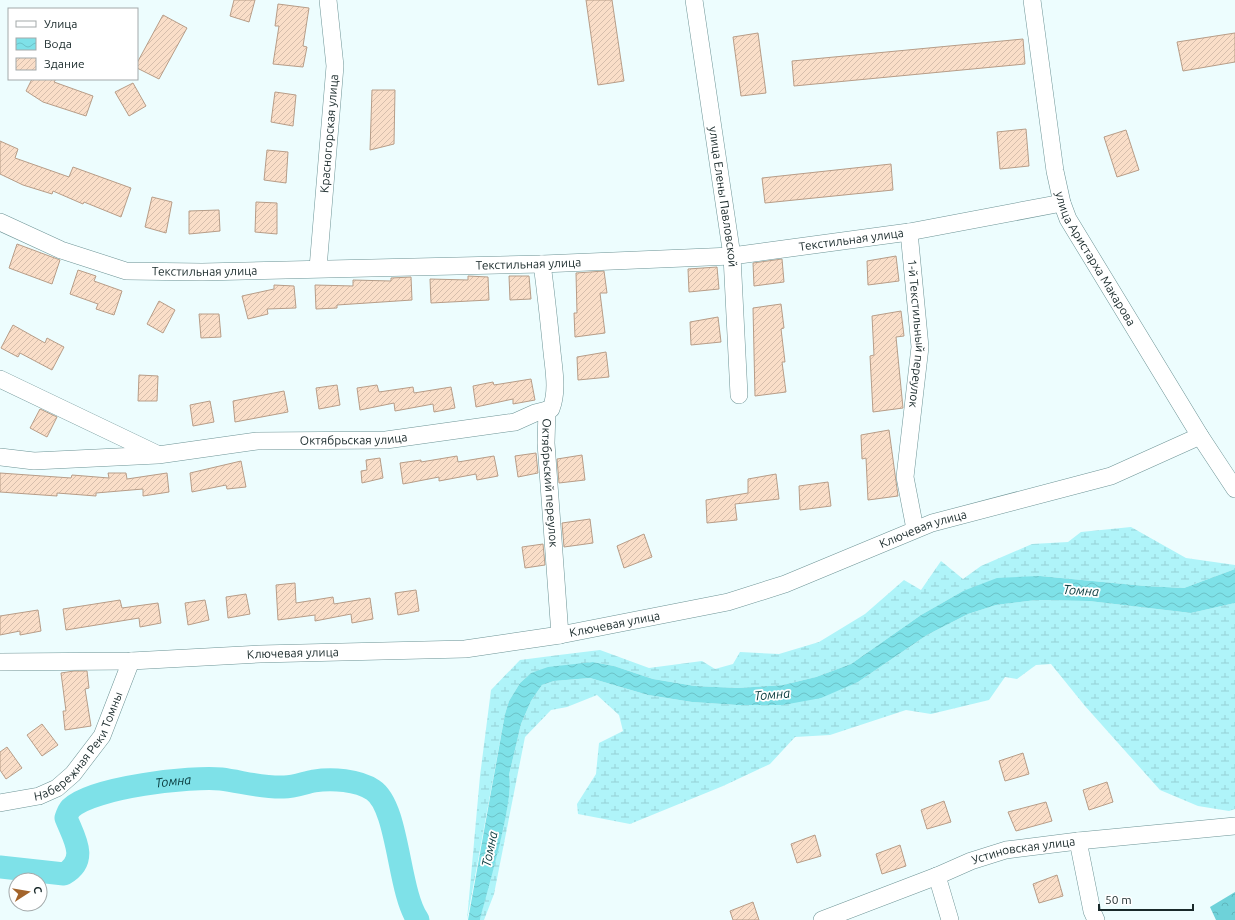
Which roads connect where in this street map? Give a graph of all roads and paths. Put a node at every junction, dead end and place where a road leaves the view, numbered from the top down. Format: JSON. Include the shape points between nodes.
{"nodes":[{"id":1,"x":328,"y":0,"type":"edge"},
{"id":2,"x":694,"y":0,"type":"edge"},
{"id":3,"x":1032,"y":0,"type":"edge"},
{"id":4,"x":1062,"y":203,"type":"junction"},
{"id":5,"x":0,"y":222,"type":"edge"},
{"id":6,"x":909,"y":232,"type":"junction"},
{"id":7,"x":732,"y":256,"type":"junction"},
{"id":8,"x":542,"y":264,"type":"junction"},
{"id":9,"x":318,"y":268,"type":"junction"},
{"id":10,"x":0,"y":378,"type":"edge"},
{"id":11,"x":739,"y":395,"type":"dead end"},
{"id":12,"x":547,"y":410,"type":"junction"},
{"id":13,"x":1200,"y":436,"type":"junction"},
{"id":14,"x":158,"y":454,"type":"junction"},
{"id":15,"x":0,"y":457,"type":"edge"},
{"id":16,"x":1235,"y":489,"type":"edge"},
{"id":17,"x":915,"y":529,"type":"junction"},
{"id":18,"x":560,"y":635,"type":"junction"},
{"id":19,"x":131,"y":661,"type":"junction"},
{"id":20,"x":0,"y":662,"type":"edge"},
{"id":21,"x":0,"y":803,"type":"edge"},
{"id":22,"x":1235,"y":826,"type":"edge"},
{"id":23,"x":1078,"y":841,"type":"junction"},
{"id":24,"x":937,"y":876,"type":"junction"},
{"id":25,"x":822,"y":920,"type":"edge"},
{"id":26,"x":950,"y":920,"type":"edge"},
{"id":27,"x":1096,"y":920,"type":"edge"}],
"edges":[{"from":1,"to":9,"type":"street","name":"Красногорская улица","via":[[335,66]]},
{"from":2,"to":7,"type":"street","name":"улица Елены Павловской"},
{"from":3,"to":4,"type":"street","name":"улица Аристарха Макарова","via":[[1055,171]]},
{"from":4,"to":6,"type":"street","name":"Текстильная улица"},
{"from":4,"to":13,"type":"street","name":"улица Аристарха Макарова","via":[[1074,230]]},
{"from":5,"to":9,"type":"street","name":"Текстильная улица","via":[[61,250],[126,271],[202,272]]},
{"from":6,"to":7,"type":"street","name":"Текстильная улица"},
{"from":6,"to":17,"type":"street","name":"1-й Текстильный переулок","via":[[920,347],[905,477]]},
{"from":7,"to":8,"type":"street","name":"Текстильная улица"},
{"from":7,"to":11,"type":"street","name":"улица Елены Павловской"},
{"from":8,"to":9,"type":"street","name":"Текстильная улица"},
{"from":8,"to":12,"type":"street","name":"Октябрьский переулок","via":[[555,380],[554,400],[551,410]]},
{"from":10,"to":14,"type":"street"},
{"from":12,"to":14,"type":"street","name":"Октябрьская улица","via":[[515,422],[386,440],[257,441]]},
{"from":12,"to":18,"type":"street","name":"Октябрьский переулок","via":[[546,443]]},
{"from":13,"to":16,"type":"street","name":"улица Аристарха Макарова"},
{"from":13,"to":17,"type":"street","name":"Ключевая улица","via":[[1111,476]]},
{"from":14,"to":15,"type":"street","name":"Октябрьская улица","via":[[34,460]]},
{"from":17,"to":18,"type":"street","name":"Ключевая улица","via":[[785,584],[728,602]]},
{"from":18,"to":19,"type":"street","name":"Ключевая улица","via":[[465,649],[260,654]]},
{"from":19,"to":20,"type":"street","name":"Ключевая улица"},
{"from":19,"to":21,"type":"street","name":"Набережная Реки Томны","via":[[102,736],[73,774],[57,788],[39,796]]},
{"from":22,"to":23,"type":"street","name":"Устиновская улица"},
{"from":23,"to":24,"type":"street","name":"Устиновская улица","via":[[1006,850],[971,861]]},
{"from":23,"to":27,"type":"street"},
{"from":24,"to":25,"type":"street","name":"Устиновская улица"},
{"from":24,"to":26,"type":"street"}]}
